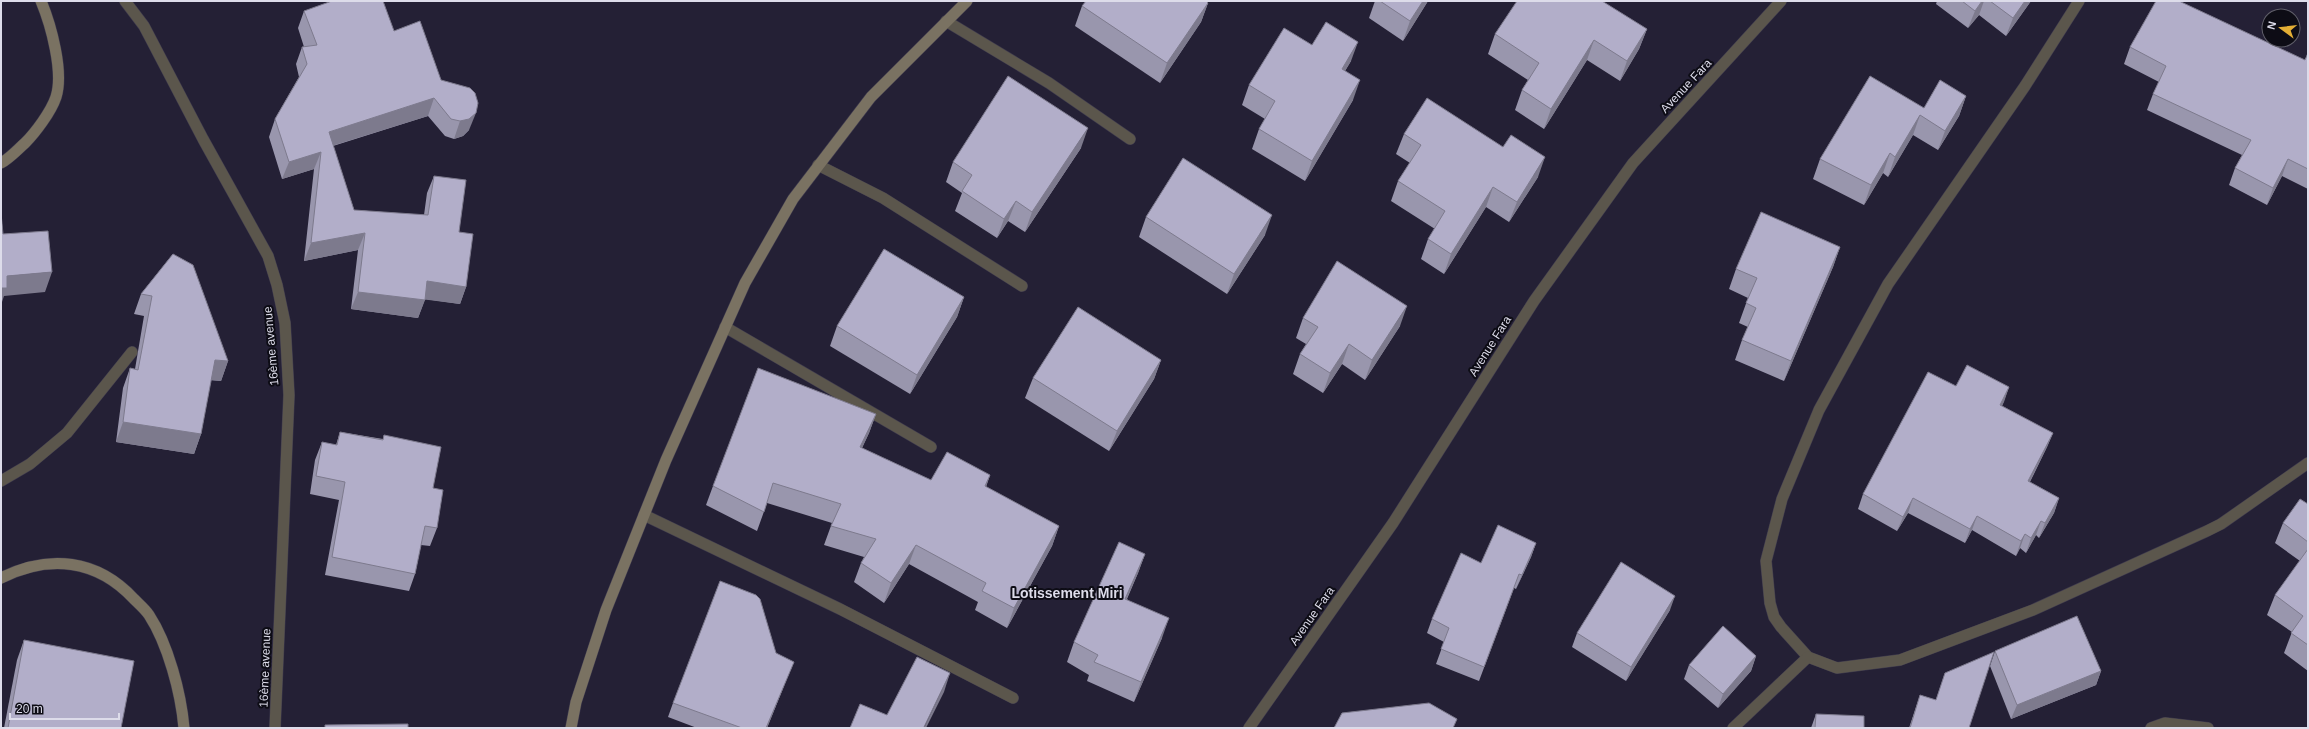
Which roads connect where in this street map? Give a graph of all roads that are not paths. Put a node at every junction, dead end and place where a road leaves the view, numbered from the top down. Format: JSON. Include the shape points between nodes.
{"nodes":[{"id":1,"x":41,"y":1,"type":"edge"},
{"id":2,"x":124,"y":1,"type":"edge"},
{"id":3,"x":967,"y":1,"type":"edge"},
{"id":4,"x":1781,"y":1,"type":"edge"},
{"id":5,"x":2079,"y":1,"type":"edge"},
{"id":6,"x":946,"y":21,"type":"junction"},
{"id":7,"x":1130,"y":139,"type":"dead end"},
{"id":8,"x":1,"y":163,"type":"edge"},
{"id":9,"x":818,"y":165,"type":"junction"},
{"id":10,"x":1022,"y":286,"type":"dead end"},
{"id":11,"x":725,"y":327,"type":"junction"},
{"id":12,"x":132,"y":352,"type":"dead end"},
{"id":13,"x":931,"y":447,"type":"dead end"},
{"id":14,"x":2308,"y":463,"type":"edge"},
{"id":15,"x":1,"y":481,"type":"edge"},
{"id":16,"x":644,"y":515,"type":"junction"},
{"id":17,"x":1,"y":578,"type":"edge"},
{"id":18,"x":1808,"y":657,"type":"junction"},
{"id":19,"x":1012,"y":698,"type":"dead end"},
{"id":20,"x":184,"y":728,"type":"edge"},
{"id":21,"x":275,"y":728,"type":"edge"},
{"id":22,"x":571,"y":728,"type":"edge"},
{"id":23,"x":1249,"y":728,"type":"edge"},
{"id":24,"x":1733,"y":728,"type":"edge"},
{"id":25,"x":2151,"y":728,"type":"edge"},
{"id":26,"x":2208,"y":728,"type":"edge"}],
"edges":[{"from":1,"to":8,"type":"main road","via":[[50,24],[58,65],[56,97],[34,134]]},
{"from":2,"to":21,"type":"street","name":"16ème avenue","via":[[144,26],[203,140],[268,256],[285,323],[289,395]]},
{"from":3,"to":6,"type":"main road"},
{"from":4,"to":23,"type":"street","name":"Avenue Fara","via":[[1633,163],[1534,301],[1393,523]]},
{"from":5,"to":18,"type":"street","via":[[2025,86],[1888,284],[1819,410],[1782,499],[1766,562],[1769,596],[1774,617]]},
{"from":6,"to":7,"type":"street","via":[[1048,83]]},
{"from":6,"to":9,"type":"main road","via":[[871,97]]},
{"from":9,"to":10,"type":"street","via":[[883,198]]},
{"from":9,"to":11,"type":"main road","via":[[793,199],[745,283]]},
{"from":11,"to":13,"type":"street"},
{"from":11,"to":16,"type":"main road"},
{"from":12,"to":15,"type":"street","via":[[67,433],[30,464]]},
{"from":14,"to":18,"type":"street","via":[[2221,524],[2032,610],[1900,660],[1837,668]]},
{"from":16,"to":19,"type":"street","via":[[840,609]]},
{"from":16,"to":22,"type":"main road","via":[[606,610],[576,702]]},
{"from":17,"to":20,"type":"main road","via":[[42,564],[70,562],[95,570],[123,587],[148,614],[169,659]]},
{"from":18,"to":24,"type":"street"},
{"from":25,"to":26,"type":"street","via":[[2165,723]]}]}
